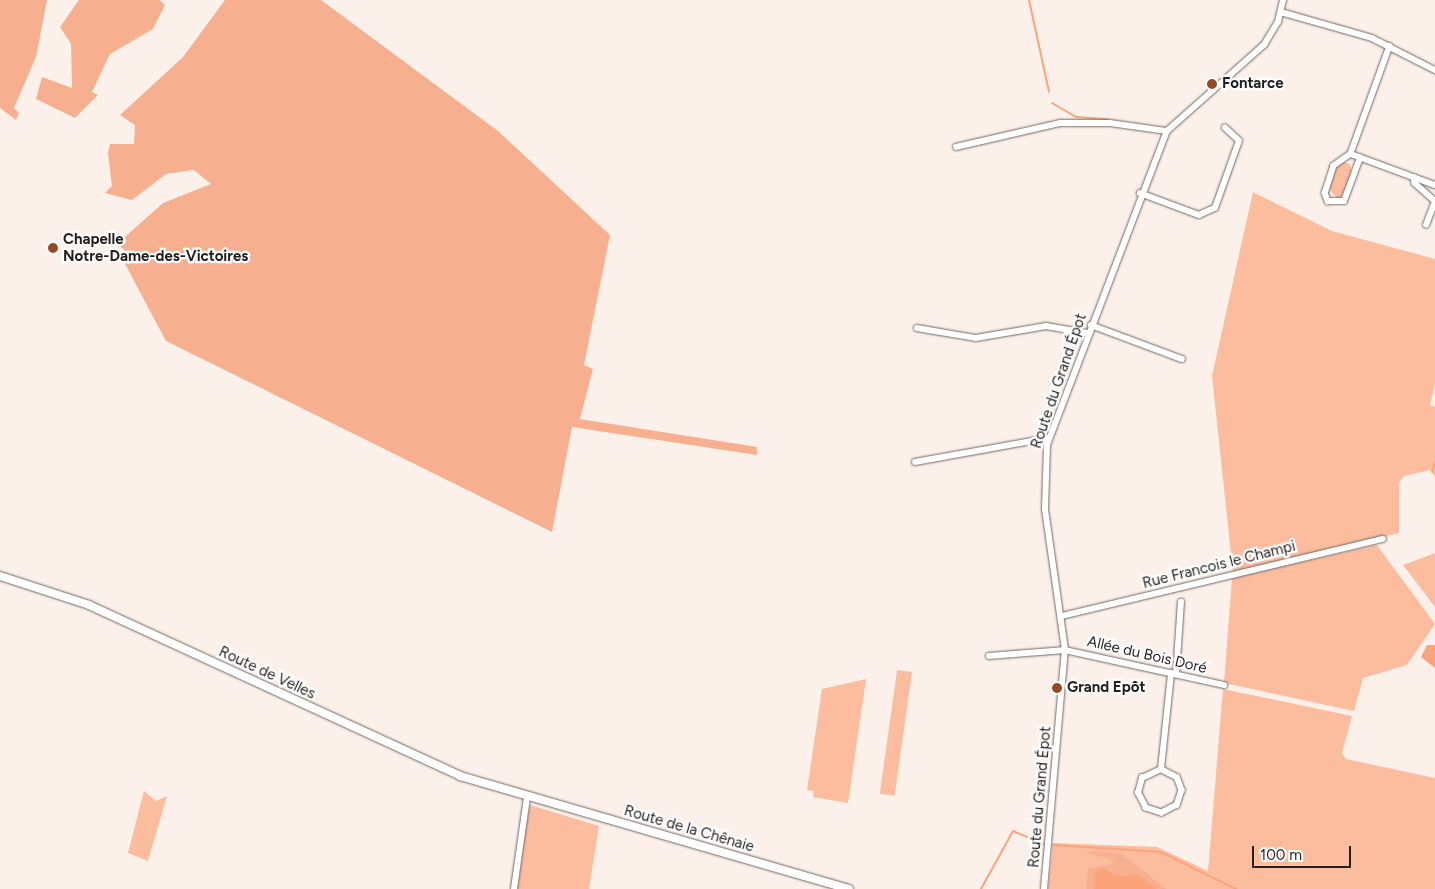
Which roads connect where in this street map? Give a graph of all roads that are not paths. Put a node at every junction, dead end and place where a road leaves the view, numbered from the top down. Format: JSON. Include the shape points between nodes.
{"nodes":[{"id":1,"x":1283,"y":0,"type":"edge"},
{"id":2,"x":1281,"y":12,"type":"junction"},
{"id":3,"x":1390,"y":46,"type":"junction"},
{"id":4,"x":1435,"y":70,"type":"edge"},
{"id":5,"x":1225,"y":128,"type":"dead end"},
{"id":6,"x":1167,"y":131,"type":"junction"},
{"id":7,"x":956,"y":146,"type":"dead end"},
{"id":8,"x":1351,"y":154,"type":"junction"},
{"id":9,"x":1360,"y":158,"type":"junction"},
{"id":10,"x":1414,"y":178,"type":"junction"},
{"id":11,"x":1435,"y":185,"type":"edge"},
{"id":12,"x":1140,"y":193,"type":"junction"},
{"id":13,"x":1435,"y":202,"type":"edge"},
{"id":14,"x":1426,"y":225,"type":"dead end"},
{"id":15,"x":1091,"y":325,"type":"junction"},
{"id":16,"x":917,"y":328,"type":"dead end"},
{"id":17,"x":1088,"y":333,"type":"junction"},
{"id":18,"x":1182,"y":359,"type":"dead end"},
{"id":19,"x":1049,"y":438,"type":"junction"},
{"id":20,"x":914,"y":462,"type":"dead end"},
{"id":21,"x":1383,"y":538,"type":"dead end"},
{"id":22,"x":0,"y":576,"type":"edge"},
{"id":23,"x":1181,"y":602,"type":"dead end"},
{"id":24,"x":1062,"y":616,"type":"junction"},
{"id":25,"x":1065,"y":650,"type":"junction"},
{"id":26,"x":989,"y":656,"type":"dead end"},
{"id":27,"x":1173,"y":674,"type":"junction"},
{"id":28,"x":1224,"y":685,"type":"dead end"},
{"id":29,"x":1161,"y":769,"type":"junction"},
{"id":30,"x":524,"y":797,"type":"junction"},
{"id":31,"x":514,"y":889,"type":"edge"},
{"id":32,"x":849,"y":889,"type":"edge"},
{"id":33,"x":1044,"y":889,"type":"edge"}],
"edges":[{"from":1,"to":2,"type":"street","name":"Route du Grand Épot"},
{"from":2,"to":3,"type":"street"},
{"from":2,"to":6,"type":"street","name":"Route du Grand Épot","via":[[1264,45]]},
{"from":3,"to":4,"type":"street"},
{"from":3,"to":8,"type":"street"},
{"from":5,"to":12,"type":"street","via":[[1239,141],[1215,208],[1199,215]]},
{"from":6,"to":7,"type":"street","via":[[1110,123],[1060,123]]},
{"from":6,"to":12,"type":"street","name":"Route du Grand Épot"},
{"from":8,"to":9,"type":"street"},
{"from":8,"to":9,"type":"street","via":[[1334,166],[1325,193],[1328,201],[1344,201]]},
{"from":9,"to":10,"type":"street"},
{"from":10,"to":11,"type":"street"},
{"from":10,"to":13,"type":"street","via":[[1414,184]]},
{"from":12,"to":15,"type":"street","name":"Route du Grand Épot"},
{"from":13,"to":14,"type":"street"},
{"from":15,"to":17,"type":"street","name":"Route du Grand Épot"},
{"from":15,"to":18,"type":"street"},
{"from":16,"to":17,"type":"street","via":[[976,338],[1046,326]]},
{"from":17,"to":19,"type":"street","name":"Route du Grand Épot"},
{"from":19,"to":20,"type":"street"},
{"from":19,"to":24,"type":"street","name":"Route du Grand Épot","via":[[1045,509]]},
{"from":21,"to":24,"type":"street","name":"Rue Francois le Champi"},
{"from":22,"to":30,"type":"main road","name":"Route de Velles","via":[[88,605],[422,761]]},
{"from":23,"to":27,"type":"street"},
{"from":24,"to":25,"type":"street","name":"Route du Grand Épot"},
{"from":25,"to":26,"type":"street","name":"Allée du Bois Doré"},
{"from":25,"to":27,"type":"street","name":"Allée du Bois Doré"},
{"from":25,"to":33,"type":"street","name":"Route du Grand Épot"},
{"from":27,"to":28,"type":"street","name":"Allée du Bois Doré"},
{"from":27,"to":29,"type":"street"},
{"from":29,"to":29,"type":"street","via":[[1142,778],[1138,793],[1146,808],[1162,814],[1177,806],[1182,790],[1177,777]]},
{"from":30,"to":31,"type":"street"},
{"from":30,"to":32,"type":"main road","name":"Route de la Chênaie"}]}
